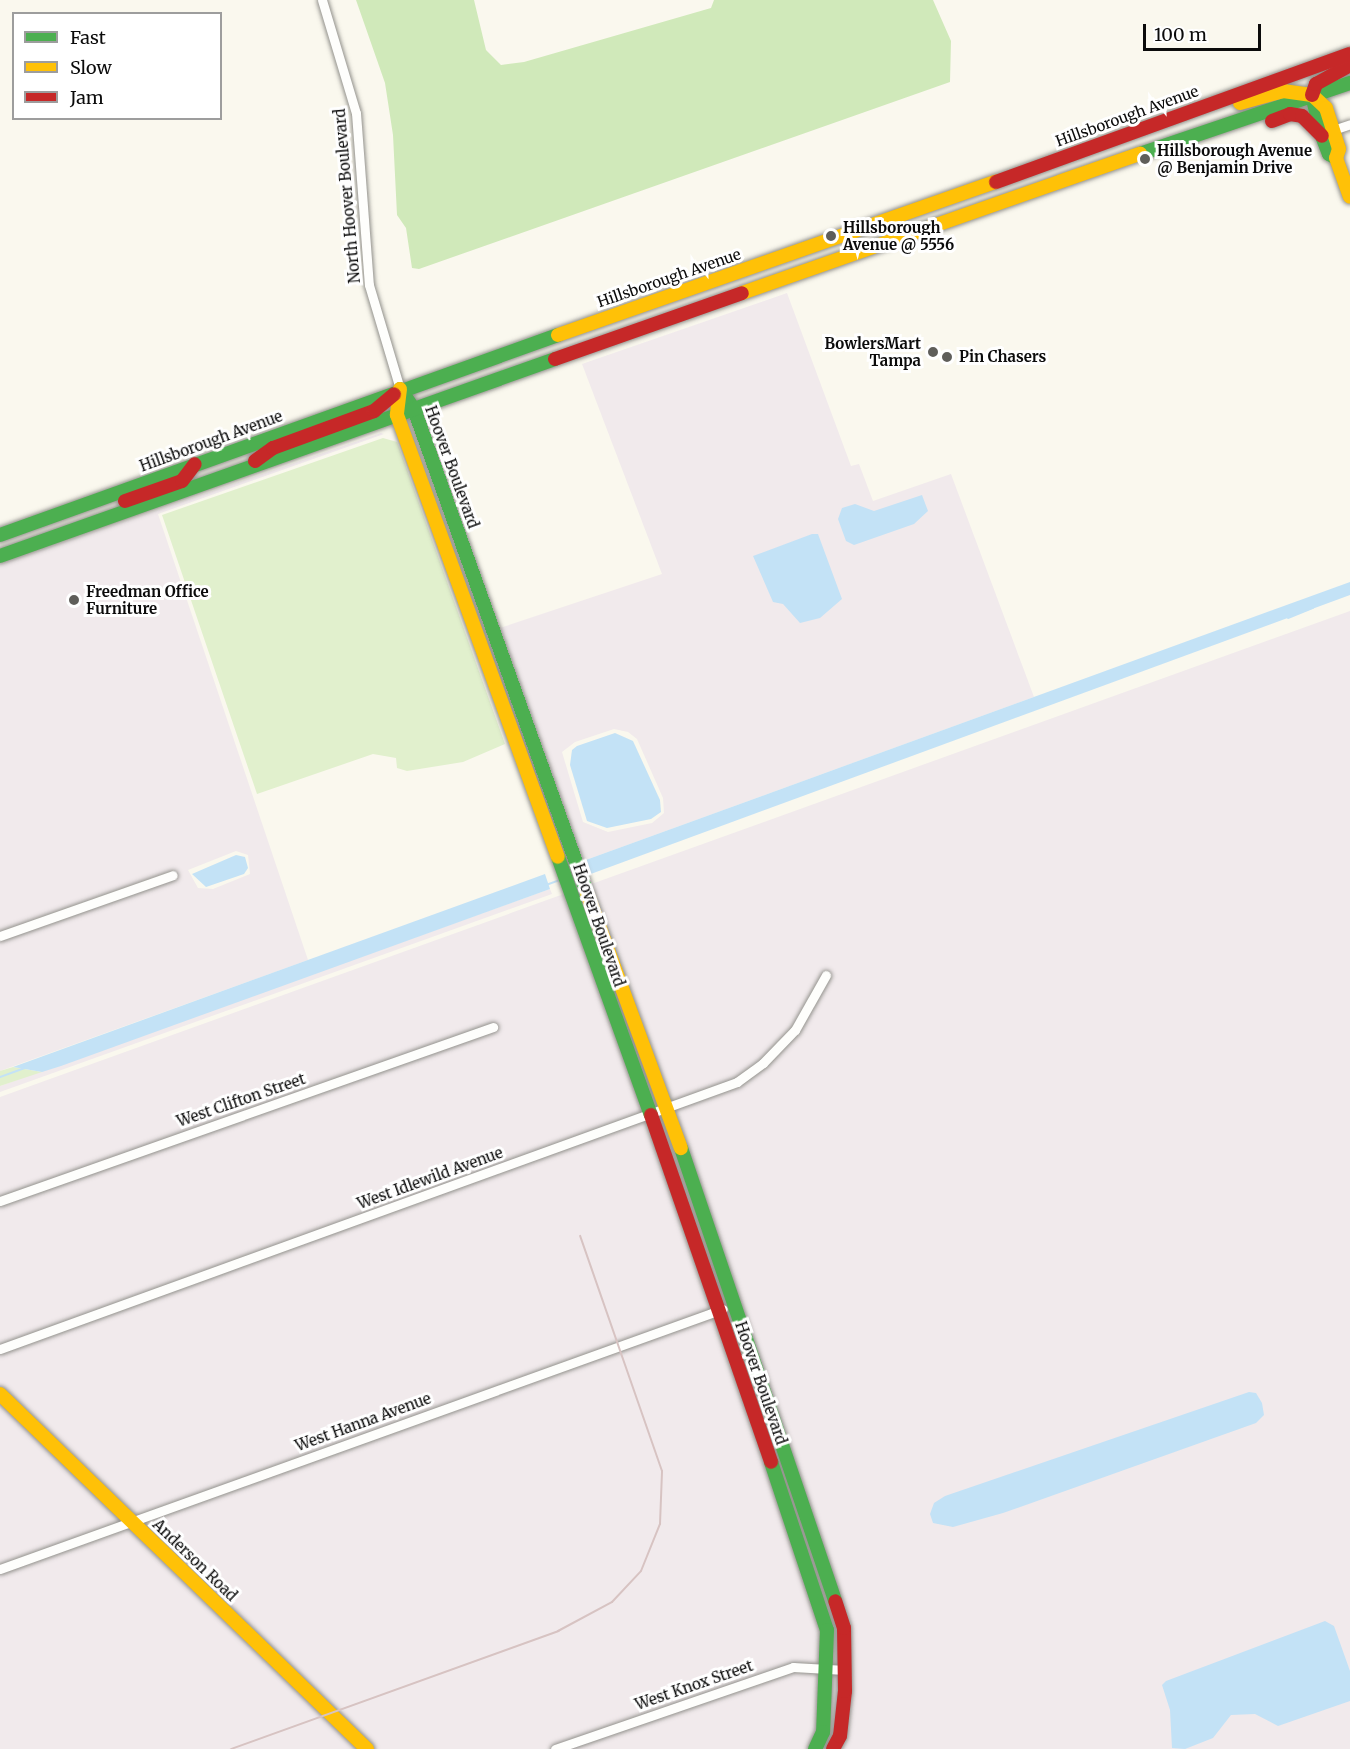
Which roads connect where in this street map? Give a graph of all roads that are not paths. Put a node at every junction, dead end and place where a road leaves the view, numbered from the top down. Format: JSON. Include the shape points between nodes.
{"nodes":[{"id":1,"x":322,"y":0,"type":"edge"},
{"id":2,"x":1350,"y":54,"type":"edge"},
{"id":3,"x":1350,"y":65,"type":"edge"},
{"id":4,"x":1350,"y":83,"type":"edge"},
{"id":5,"x":1312,"y":95,"type":"junction"},
{"id":6,"x":1350,"y":124,"type":"edge"},
{"id":7,"x":1328,"y":133,"type":"junction"},
{"id":8,"x":1092,"y":146,"type":"junction"},
{"id":9,"x":1165,"y":146,"type":"junction"},
{"id":10,"x":1032,"y":168,"type":"junction"},
{"id":11,"x":1350,"y":197,"type":"edge"},
{"id":12,"x":933,"y":225,"type":"junction"},
{"id":13,"x":813,"y":248,"type":"junction"},
{"id":14,"x":700,"y":308,"type":"junction"},
{"id":15,"x":400,"y":389,"type":"junction"},
{"id":16,"x":414,"y":409,"type":"junction"},
{"id":17,"x":397,"y":415,"type":"junction"},
{"id":18,"x":195,"y":464,"type":"junction"},
{"id":19,"x":241,"y":472,"type":"junction"},
{"id":20,"x":89,"y":525,"type":"junction"},
{"id":21,"x":0,"y":535,"type":"edge"},
{"id":22,"x":0,"y":556,"type":"edge"},
{"id":23,"x":172,"y":875,"type":"dead end"},
{"id":24,"x":0,"y":936,"type":"edge"},
{"id":25,"x":825,"y":975,"type":"dead end"},
{"id":26,"x":493,"y":1027,"type":"dead end"},
{"id":27,"x":669,"y":1109,"type":"junction"},
{"id":28,"x":649,"y":1115,"type":"junction"},
{"id":29,"x":0,"y":1201,"type":"edge"},
{"id":30,"x":736,"y":1305,"type":"junction"},
{"id":31,"x":719,"y":1311,"type":"junction"},
{"id":32,"x":0,"y":1349,"type":"edge"},
{"id":33,"x":0,"y":1395,"type":"edge"},
{"id":34,"x":132,"y":1521,"type":"junction"},
{"id":35,"x":0,"y":1569,"type":"edge"},
{"id":36,"x":828,"y":1668,"type":"junction"},
{"id":37,"x":845,"y":1670,"type":"junction"},
{"id":38,"x":367,"y":1749,"type":"edge"},
{"id":39,"x":555,"y":1749,"type":"edge"},
{"id":40,"x":815,"y":1749,"type":"edge"},
{"id":41,"x":833,"y":1749,"type":"edge"}],
"edges":[{"from":1,"to":15,"type":"street","name":"North Hoover Boulevard","via":[[356,113],[369,285]]},
{"from":2,"to":8,"type":"main road","name":"Hillsborough Avenue"},
{"from":3,"to":5,"type":"main road","via":[[1323,79]]},
{"from":4,"to":5,"type":"main road"},
{"from":5,"to":7,"type":"main road"},
{"from":5,"to":8,"type":"main road","via":[[1283,91]]},
{"from":5,"to":9,"type":"main road"},
{"from":6,"to":7,"type":"street"},
{"from":7,"to":9,"type":"main road","via":[[1311,121],[1290,114],[1204,143]]},
{"from":7,"to":11,"type":"main road","via":[[1329,154],[1336,158]]},
{"from":8,"to":10,"type":"main road","name":"Hillsborough Avenue"},
{"from":9,"to":12,"type":"main road"},
{"from":10,"to":12,"type":"main road","via":[[1026,183],[944,214]]},
{"from":10,"to":13,"type":"main road","name":"Hillsborough Avenue"},
{"from":12,"to":14,"type":"main road"},
{"from":13,"to":14,"type":"main road","via":[[786,265],[710,295]]},
{"from":13,"to":15,"type":"main road","name":"Hillsborough Avenue"},
{"from":14,"to":16,"type":"main road"},
{"from":15,"to":16,"type":"main road","name":"Hoover Boulevard"},
{"from":15,"to":17,"type":"main road","name":"Hoover Boulevard"},
{"from":15,"to":18,"type":"main road","name":"Hillsborough Avenue"},
{"from":15,"to":19,"type":"main road","via":[[375,411],[273,448]]},
{"from":16,"to":17,"type":"main road"},
{"from":16,"to":27,"type":"main road","name":"Hoover Boulevard","via":[[585,889]]},
{"from":17,"to":19,"type":"main road"},
{"from":17,"to":28,"type":"main road","name":"Hoover Boulevard"},
{"from":18,"to":20,"type":"main road","via":[[182,481],[94,514]]},
{"from":18,"to":21,"type":"main road","name":"Hillsborough Avenue"},
{"from":19,"to":20,"type":"main road"},
{"from":20,"to":22,"type":"main road"},
{"from":23,"to":24,"type":"street"},
{"from":25,"to":27,"type":"street","name":"West Idlewild Avenue","via":[[795,1030],[763,1063],[737,1082]]},
{"from":26,"to":29,"type":"street","name":"West Clifton Street"},
{"from":27,"to":28,"type":"street","name":"West Idlewild Avenue"},
{"from":27,"to":30,"type":"main road","name":"Hoover Boulevard"},
{"from":28,"to":31,"type":"main road","name":"Hoover Boulevard"},
{"from":28,"to":32,"type":"street","name":"West Idlewild Avenue"},
{"from":30,"to":31,"type":"street","name":"West Hanna Avenue"},
{"from":30,"to":37,"type":"main road","name":"Hoover Boulevard","via":[[844,1628]]},
{"from":31,"to":34,"type":"street","name":"West Hanna Avenue"},
{"from":31,"to":36,"type":"main road","name":"Hoover Boulevard","via":[[827,1630]]},
{"from":33,"to":34,"type":"main road","name":"Anderson Road"},
{"from":34,"to":35,"type":"street","name":"West Hanna Avenue"},
{"from":34,"to":38,"type":"main road","name":"Anderson Road"},
{"from":36,"to":37,"type":"street","name":"West Knox Street"},
{"from":36,"to":39,"type":"street","name":"West Knox Street","via":[[793,1667]]},
{"from":36,"to":40,"type":"main road","name":"Hoover Boulevard","via":[[823,1732]]},
{"from":37,"to":41,"type":"main road","name":"Hoover Boulevard","via":[[840,1736]]}]}
